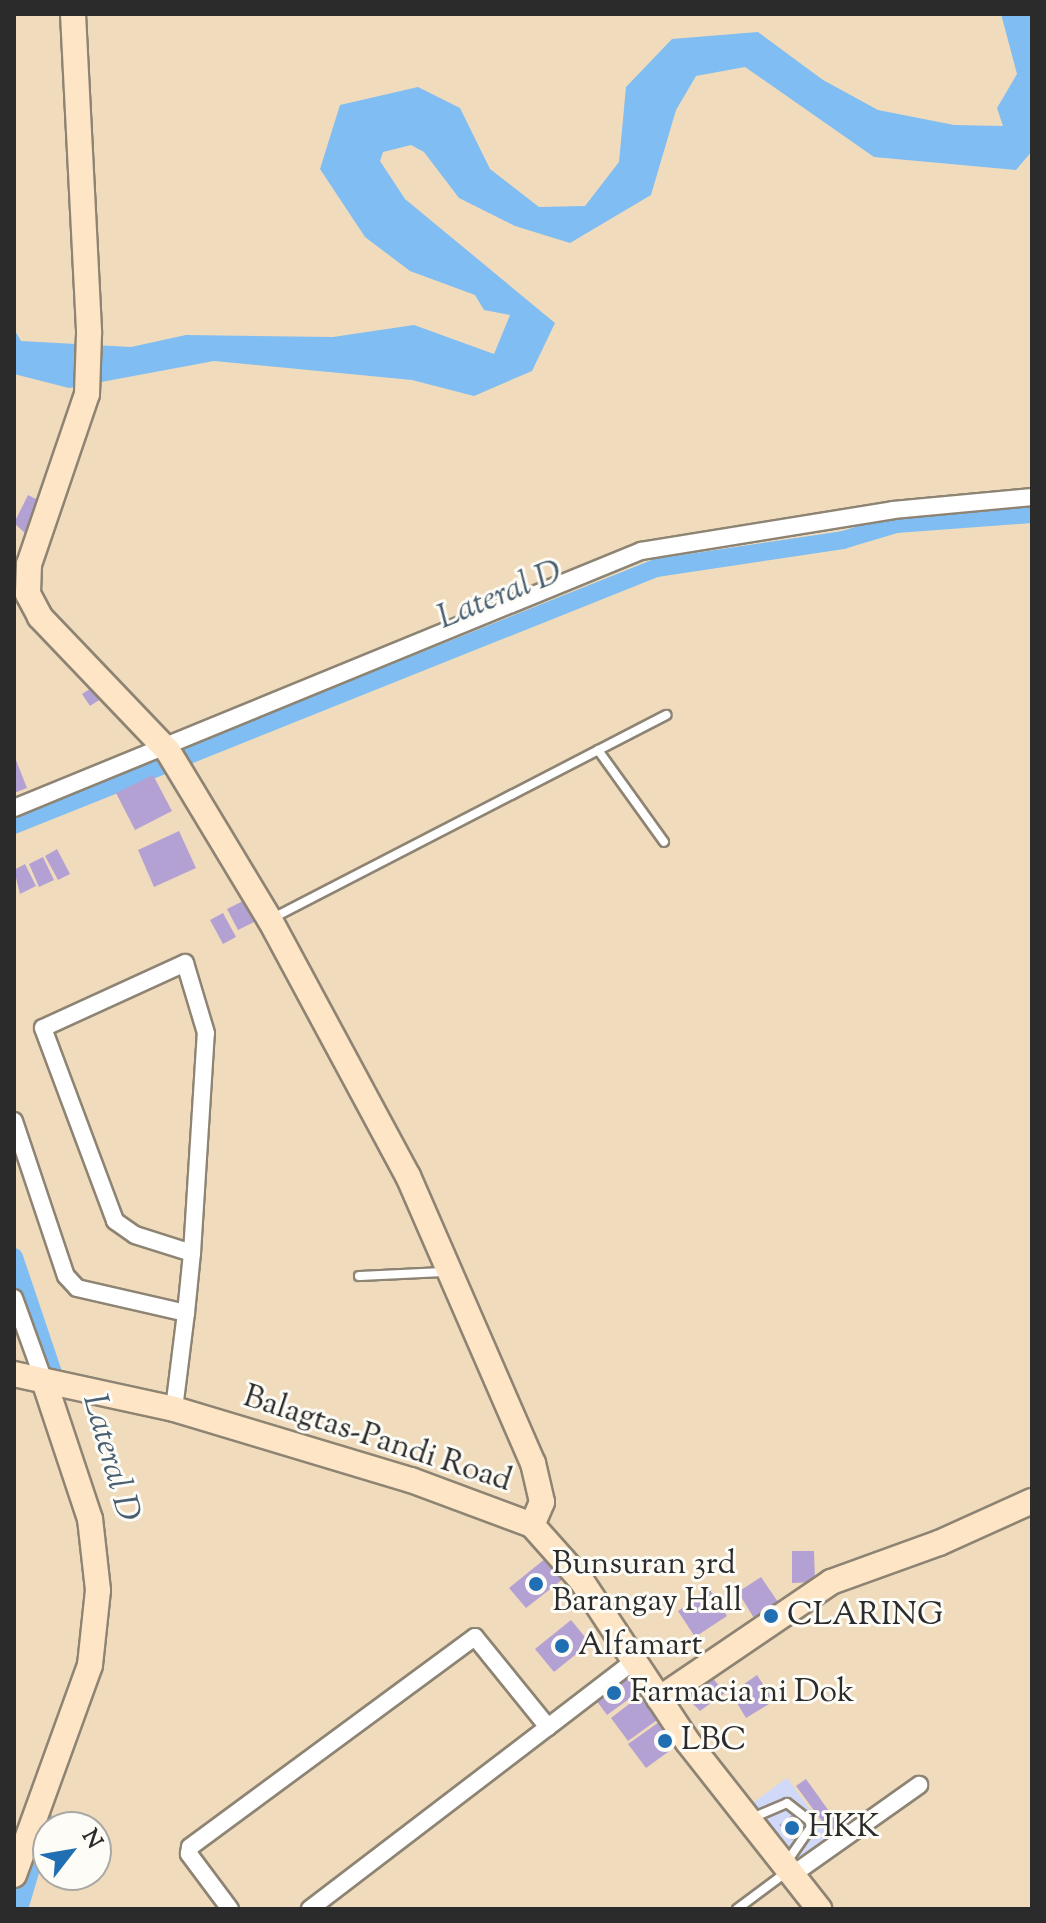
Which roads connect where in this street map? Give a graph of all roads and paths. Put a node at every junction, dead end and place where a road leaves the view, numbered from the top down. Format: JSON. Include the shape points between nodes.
{"nodes":[{"id":1,"x":73,"y":14,"type":"edge"},
{"id":2,"x":1032,"y":497,"type":"edge"},
{"id":3,"x":666,"y":715,"type":"dead end"},
{"id":4,"x":598,"y":750,"type":"junction"},
{"id":5,"x":168,"y":754,"type":"junction"},
{"id":6,"x":14,"y":808,"type":"edge"},
{"id":7,"x":664,"y":842,"type":"dead end"},
{"id":8,"x":270,"y":920,"type":"junction"},
{"id":9,"x":14,"y":1121,"type":"edge"},
{"id":10,"x":192,"y":1253,"type":"junction"},
{"id":11,"x":449,"y":1271,"type":"junction"},
{"id":12,"x":359,"y":1276,"type":"dead end"},
{"id":13,"x":14,"y":1298,"type":"edge"},
{"id":14,"x":186,"y":1313,"type":"junction"},
{"id":15,"x":14,"y":1374,"type":"edge"},
{"id":16,"x":54,"y":1384,"type":"junction"},
{"id":17,"x":174,"y":1409,"type":"junction"},
{"id":18,"x":1032,"y":1501,"type":"edge"},
{"id":19,"x":532,"y":1525,"type":"junction"},
{"id":20,"x":634,"y":1661,"type":"junction"},
{"id":21,"x":659,"y":1699,"type":"junction"},
{"id":22,"x":548,"y":1727,"type":"junction"},
{"id":23,"x":919,"y":1785,"type":"dead end"},
{"id":24,"x":748,"y":1820,"type":"junction"},
{"id":25,"x":788,"y":1870,"type":"junction"},
{"id":26,"x":14,"y":1875,"type":"edge"},
{"id":27,"x":230,"y":1909,"type":"edge"},
{"id":28,"x":310,"y":1909,"type":"edge"},
{"id":29,"x":737,"y":1909,"type":"edge"},
{"id":30,"x":819,"y":1909,"type":"edge"}],
"edges":[{"from":1,"to":5,"type":"street","via":[[89,334],[87,394],[29,564],[28,594],[40,617]]},
{"from":2,"to":5,"type":"street","via":[[933,504],[641,551]]},
{"from":3,"to":4,"type":"lane"},
{"from":4,"to":7,"type":"lane"},
{"from":4,"to":8,"type":"lane"},
{"from":5,"to":6,"type":"street"},
{"from":5,"to":8,"type":"street"},
{"from":8,"to":11,"type":"street","via":[[408,1176]]},
{"from":9,"to":14,"type":"street","via":[[66,1276],[77,1288]]},
{"from":10,"to":10,"type":"street","via":[[206,1033],[185,963],[43,1028],[115,1221],[135,1235]]},
{"from":10,"to":14,"type":"street"},
{"from":11,"to":12,"type":"lane"},
{"from":11,"to":19,"type":"street","via":[[533,1463],[542,1502]]},
{"from":13,"to":16,"type":"street"},
{"from":14,"to":17,"type":"street"},
{"from":15,"to":16,"type":"street","name":"Balagtas-Pandi Road"},
{"from":16,"to":17,"type":"street","name":"Balagtas-Pandi Road"},
{"from":16,"to":26,"type":"street","via":[[90,1519],[98,1590],[90,1665]]},
{"from":17,"to":19,"type":"street","name":"Balagtas-Pandi Road","via":[[440,1490]]},
{"from":18,"to":21,"type":"street","via":[[939,1543],[831,1582]]},
{"from":19,"to":20,"type":"street","name":"Balagtas-Pandi Road","via":[[581,1580]]},
{"from":20,"to":21,"type":"street","name":"Balagtas-Pandi Road"},
{"from":20,"to":22,"type":"street"},
{"from":21,"to":24,"type":"street","name":"Balagtas-Pandi Road"},
{"from":22,"to":27,"type":"street","via":[[475,1637],[190,1847],[189,1854]]},
{"from":22,"to":28,"type":"street"},
{"from":23,"to":25,"type":"street"},
{"from":24,"to":25,"type":"street","name":"Balagtas-Pandi Road"},
{"from":24,"to":25,"type":"lane","via":[[787,1803],[809,1820],[811,1827]]},
{"from":25,"to":29,"type":"lane"},
{"from":25,"to":30,"type":"street","name":"Balagtas-Pandi Road"}]}
